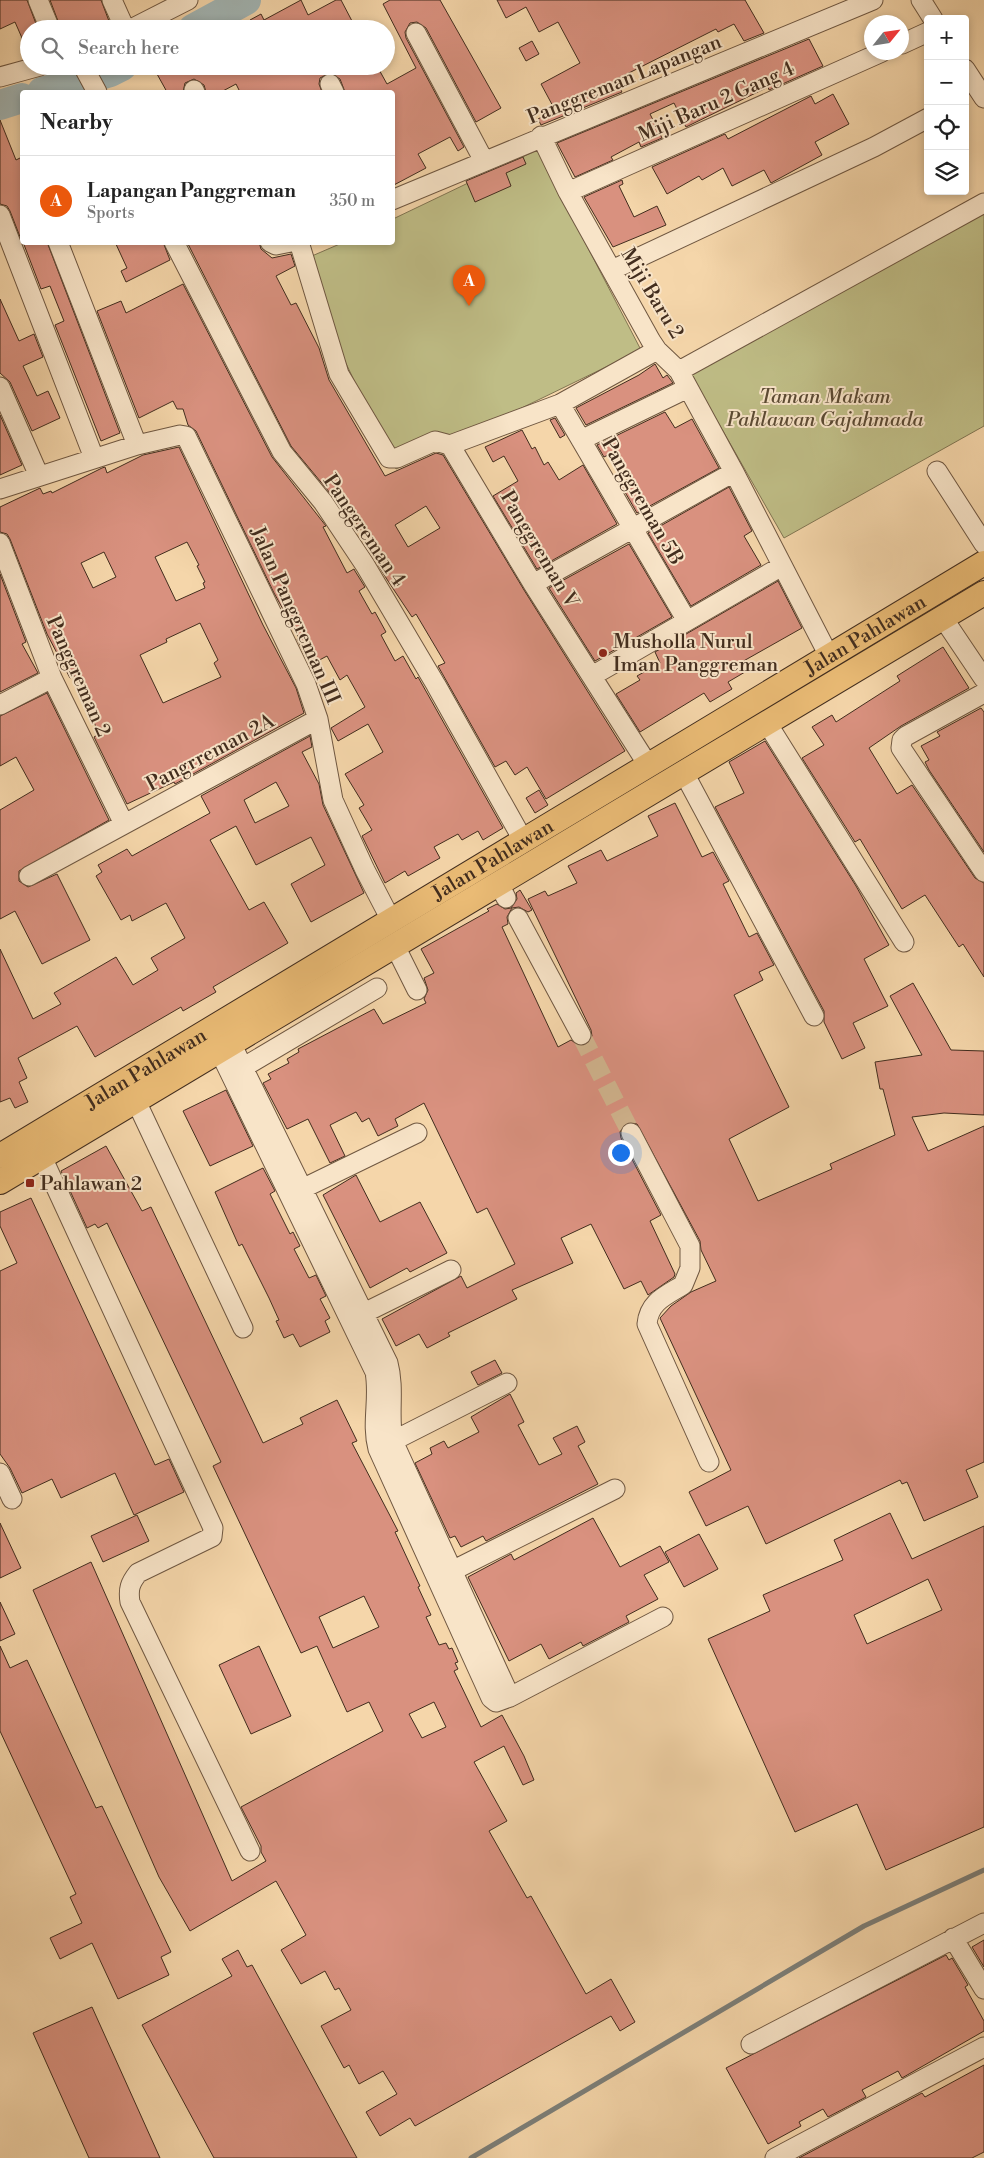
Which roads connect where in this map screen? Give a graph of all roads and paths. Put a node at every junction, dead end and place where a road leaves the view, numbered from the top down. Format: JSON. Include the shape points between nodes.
{"nodes":[{"id":1,"x":38,"y":0,"type":"edge"},
{"id":2,"x":112,"y":0,"type":"edge"},
{"id":3,"x":872,"y":0,"type":"edge"},
{"id":4,"x":922,"y":0,"type":"edge"},
{"id":5,"x":185,"y":1,"type":"edge"},
{"id":6,"x":931,"y":15,"type":"edge"},
{"id":7,"x":46,"y":20,"type":"edge"},
{"id":8,"x":121,"y":20,"type":"edge"},
{"id":9,"x":148,"y":20,"type":"edge"},
{"id":10,"x":416,"y":33,"type":"dead end"},
{"id":11,"x":924,"y":34,"type":"edge"},
{"id":12,"x":909,"y":41,"type":"edge"},
{"id":13,"x":864,"y":60,"type":"edge"},
{"id":14,"x":20,"y":72,"type":"edge"},
{"id":15,"x":88,"y":75,"type":"edge"},
{"id":16,"x":0,"y":77,"type":"edge"},
{"id":17,"x":969,"y":79,"type":"edge"},
{"id":18,"x":96,"y":90,"type":"edge"},
{"id":19,"x":976,"y":96,"type":"edge"},
{"id":20,"x":924,"y":120,"type":"edge"},
{"id":21,"x":541,"y":136,"type":"junction"},
{"id":22,"x":484,"y":161,"type":"junction"},
{"id":23,"x":568,"y":192,"type":"junction"},
{"id":24,"x":395,"y":199,"type":"edge"},
{"id":25,"x":984,"y":203,"type":"edge"},
{"id":26,"x":0,"y":214,"type":"edge"},
{"id":27,"x":59,"y":245,"type":"edge"},
{"id":28,"x":176,"y":245,"type":"edge"},
{"id":29,"x":301,"y":245,"type":"edge"},
{"id":30,"x":612,"y":270,"type":"junction"},
{"id":31,"x":657,"y":350,"type":"junction"},
{"id":32,"x":679,"y":371,"type":"junction"},
{"id":33,"x":0,"y":387,"type":"edge"},
{"id":34,"x":688,"y":388,"type":"junction"},
{"id":35,"x":560,"y":404,"type":"junction"},
{"id":36,"x":581,"y":440,"type":"junction"},
{"id":37,"x":137,"y":445,"type":"junction"},
{"id":38,"x":450,"y":445,"type":"junction"},
{"id":39,"x":94,"y":458,"type":"junction"},
{"id":40,"x":937,"y":471,"type":"dead end"},
{"id":41,"x":734,"y":472,"type":"junction"},
{"id":42,"x":39,"y":476,"type":"junction"},
{"id":43,"x":0,"y":489,"type":"edge"},
{"id":44,"x":633,"y":529,"type":"junction"},
{"id":45,"x":0,"y":543,"type":"edge"},
{"id":46,"x":984,"y":544,"type":"edge"},
{"id":47,"x":984,"y":562,"type":"edge"},
{"id":48,"x":782,"y":566,"type":"junction"},
{"id":49,"x":533,"y":584,"type":"junction"},
{"id":50,"x":984,"y":593,"type":"edge"},
{"id":51,"x":687,"y":621,"type":"junction"},
{"id":52,"x":945,"y":621,"type":"junction"},
{"id":53,"x":829,"y":656,"type":"junction"},
{"id":54,"x":592,"y":676,"type":"junction"},
{"id":55,"x":52,"y":678,"type":"junction"},
{"id":56,"x":984,"y":679,"type":"edge"},
{"id":57,"x":984,"y":694,"type":"edge"},
{"id":58,"x":0,"y":705,"type":"edge"},
{"id":59,"x":318,"y":719,"type":"junction"},
{"id":60,"x":767,"y":723,"type":"junction"},
{"id":61,"x":648,"y":765,"type":"junction"},
{"id":62,"x":684,"y":773,"type":"junction"},
{"id":63,"x":124,"y":824,"type":"junction"},
{"id":64,"x":523,"y":840,"type":"junction"},
{"id":65,"x":488,"y":862,"type":"junction"},
{"id":66,"x":984,"y":872,"type":"edge"},
{"id":67,"x":29,"y":876,"type":"dead end"},
{"id":68,"x":503,"y":891,"type":"junction"},
{"id":69,"x":518,"y":918,"type":"dead end"},
{"id":70,"x":391,"y":920,"type":"junction"},
{"id":71,"x":904,"y":942,"type":"dead end"},
{"id":72,"x":395,"y":946,"type":"junction"},
{"id":73,"x":377,"y":988,"type":"dead end"},
{"id":74,"x":417,"y":990,"type":"dead end"},
{"id":75,"x":814,"y":1016,"type":"dead end"},
{"id":76,"x":215,"y":1026,"type":"junction"},
{"id":77,"x":581,"y":1035,"type":"tunnel mouth"},
{"id":78,"x":226,"y":1047,"type":"junction"},
{"id":79,"x":244,"y":1067,"type":"junction"},
{"id":80,"x":136,"y":1101,"type":"junction"},
{"id":81,"x":631,"y":1132,"type":"tunnel mouth"},
{"id":82,"x":416,"y":1134,"type":"dead end"},
{"id":83,"x":11,"y":1158,"type":"edge"},
{"id":84,"x":42,"y":1158,"type":"junction"},
{"id":85,"x":0,"y":1182,"type":"edge"},
{"id":86,"x":304,"y":1188,"type":"junction"},
{"id":87,"x":451,"y":1270,"type":"dead end"},
{"id":88,"x":364,"y":1313,"type":"junction"},
{"id":89,"x":243,"y":1328,"type":"dead end"},
{"id":90,"x":507,"y":1383,"type":"dead end"},
{"id":91,"x":386,"y":1445,"type":"junction"},
{"id":92,"x":709,"y":1462,"type":"dead end"},
{"id":93,"x":0,"y":1474,"type":"edge"},
{"id":94,"x":614,"y":1489,"type":"dead end"},
{"id":95,"x":12,"y":1498,"type":"dead end"},
{"id":96,"x":452,"y":1571,"type":"junction"},
{"id":97,"x":663,"y":1617,"type":"dead end"},
{"id":98,"x":510,"y":1698,"type":"junction"},
{"id":99,"x":250,"y":1851,"type":"dead end"},
{"id":100,"x":984,"y":1923,"type":"edge"},
{"id":101,"x":953,"y":1938,"type":"junction"},
{"id":102,"x":984,"y":1989,"type":"edge"},
{"id":103,"x":751,"y":2044,"type":"dead end"},
{"id":104,"x":984,"y":2047,"type":"edge"},
{"id":105,"x":775,"y":2158,"type":"edge"}],
"edges":[{"from":1,"to":7,"type":"street"},
{"from":2,"to":8,"type":"street"},
{"from":3,"to":21,"type":"street","name":"Panggreman Lapangan","via":[[667,87]]},
{"from":4,"to":6,"type":"street"},
{"from":5,"to":9,"type":"street"},
{"from":10,"to":22,"type":"street"},
{"from":11,"to":12,"type":"street"},
{"from":13,"to":23,"type":"street","name":"Miji Baru 2 Gang 4"},
{"from":14,"to":16,"type":"street"},
{"from":15,"to":18,"type":"street"},
{"from":17,"to":19,"type":"street"},
{"from":20,"to":30,"type":"street"},
{"from":21,"to":22,"type":"street","name":"Panggreman Lapangan"},
{"from":21,"to":23,"type":"street","name":"Miji Baru 2"},
{"from":22,"to":24,"type":"street","name":"Panggreman Lapangan"},
{"from":23,"to":30,"type":"street","name":"Miji Baru 2"},
{"from":25,"to":32,"type":"street"},
{"from":26,"to":39,"type":"street"},
{"from":27,"to":37,"type":"street"},
{"from":28,"to":64,"type":"street","name":"Panggreman 4","via":[[282,452],[323,502],[365,565]]},
{"from":29,"to":38,"type":"street","via":[[339,374],[386,455],[397,458],[434,441]]},
{"from":30,"to":31,"type":"street","name":"Miji Baru 2"},
{"from":31,"to":32,"type":"street","name":"Miji Baru 2"},
{"from":31,"to":35,"type":"street"},
{"from":32,"to":34,"type":"street","name":"Miji Baru 2"},
{"from":33,"to":42,"type":"street"},
{"from":34,"to":36,"type":"street"},
{"from":34,"to":41,"type":"street","name":"Miji Baru 2"},
{"from":35,"to":36,"type":"street","name":"Panggreman 5B"},
{"from":35,"to":38,"type":"street"},
{"from":36,"to":44,"type":"street","name":"Panggreman 5B"},
{"from":37,"to":39,"type":"street","name":"Jalan Panggreman III"},
{"from":37,"to":59,"type":"street","name":"Jalan Panggreman III","via":[[180,435],[188,439],[306,684]]},
{"from":38,"to":49,"type":"street","name":"Panggreman V"},
{"from":39,"to":42,"type":"street","name":"Jalan Panggreman III"},
{"from":40,"to":46,"type":"street"},
{"from":41,"to":44,"type":"street"},
{"from":41,"to":48,"type":"street","name":"Miji Baru 2"},
{"from":42,"to":43,"type":"street","name":"Jalan Panggreman III"},
{"from":44,"to":49,"type":"street"},
{"from":44,"to":51,"type":"street","name":"Panggreman 5B"},
{"from":45,"to":55,"type":"street","name":"Panggreman 2"},
{"from":47,"to":53,"type":"main road","name":"Jalan Pahlawan"},
{"from":48,"to":51,"type":"street"},
{"from":48,"to":53,"type":"street","name":"Miji Baru 2"},
{"from":49,"to":54,"type":"street","name":"Panggreman V"},
{"from":50,"to":52,"type":"main road","name":"Jalan Pahlawan"},
{"from":51,"to":54,"type":"street"},
{"from":52,"to":56,"type":"street"},
{"from":52,"to":60,"type":"main road","name":"Jalan Pahlawan"},
{"from":53,"to":61,"type":"main road","name":"Jalan Pahlawan"},
{"from":54,"to":61,"type":"street","name":"Panggreman V"},
{"from":55,"to":58,"type":"street"},
{"from":55,"to":63,"type":"street","name":"Panggreman 2"},
{"from":57,"to":66,"type":"street","via":[[906,736],[901,748]]},
{"from":59,"to":63,"type":"street","name":"Pangrreman 2A"},
{"from":59,"to":70,"type":"street","name":"Jalan Panggreman III","via":[[333,800]]},
{"from":60,"to":62,"type":"main road","name":"Jalan Pahlawan"},
{"from":60,"to":71,"type":"street"},
{"from":61,"to":64,"type":"main road","name":"Jalan Pahlawan"},
{"from":62,"to":68,"type":"main road","name":"Jalan Pahlawan"},
{"from":62,"to":75,"type":"street"},
{"from":63,"to":67,"type":"street","name":"Pangrreman 2A"},
{"from":64,"to":65,"type":"main road","name":"Jalan Pahlawan"},
{"from":65,"to":68,"type":"main road"},
{"from":65,"to":70,"type":"main road","name":"Jalan Pahlawan"},
{"from":68,"to":72,"type":"main road","name":"Jalan Pahlawan"},
{"from":69,"to":77,"type":"street"},
{"from":70,"to":76,"type":"main road","name":"Jalan Pahlawan"},
{"from":72,"to":74,"type":"street"},
{"from":72,"to":78,"type":"main road","name":"Jalan Pahlawan"},
{"from":73,"to":79,"type":"street"},
{"from":76,"to":78,"type":"street"},
{"from":76,"to":83,"type":"main road","name":"Jalan Pahlawan"},
{"from":78,"to":79,"type":"street"},
{"from":78,"to":80,"type":"main road","name":"Jalan Pahlawan"},
{"from":78,"to":91,"type":"street","via":[[375,1372],[374,1430]]},
{"from":79,"to":86,"type":"street"},
{"from":80,"to":84,"type":"main road","name":"Jalan Pahlawan"},
{"from":80,"to":89,"type":"street"},
{"from":81,"to":92,"type":"street","via":[[690,1246],[690,1268],[686,1280],[653,1305],[647,1324]]},
{"from":82,"to":86,"type":"street"},
{"from":83,"to":84,"type":"main road","name":"Jalan Pahlawan"},
{"from":83,"to":85,"type":"main road","name":"Jalan Pahlawan"},
{"from":84,"to":99,"type":"street","via":[[213,1528],[212,1537],[138,1573],[130,1583],[130,1602]]},
{"from":86,"to":88,"type":"street"},
{"from":87,"to":88,"type":"street"},
{"from":88,"to":91,"type":"street","via":[[391,1374]]},
{"from":90,"to":91,"type":"street"},
{"from":91,"to":96,"type":"street"},
{"from":91,"to":98,"type":"street","via":[[491,1698],[496,1702]]},
{"from":93,"to":95,"type":"street"},
{"from":94,"to":96,"type":"street"},
{"from":96,"to":98,"type":"street"},
{"from":97,"to":98,"type":"street"},
{"from":100,"to":101,"type":"street"},
{"from":101,"to":102,"type":"street"},
{"from":101,"to":103,"type":"street"},
{"from":104,"to":105,"type":"street"}]}
